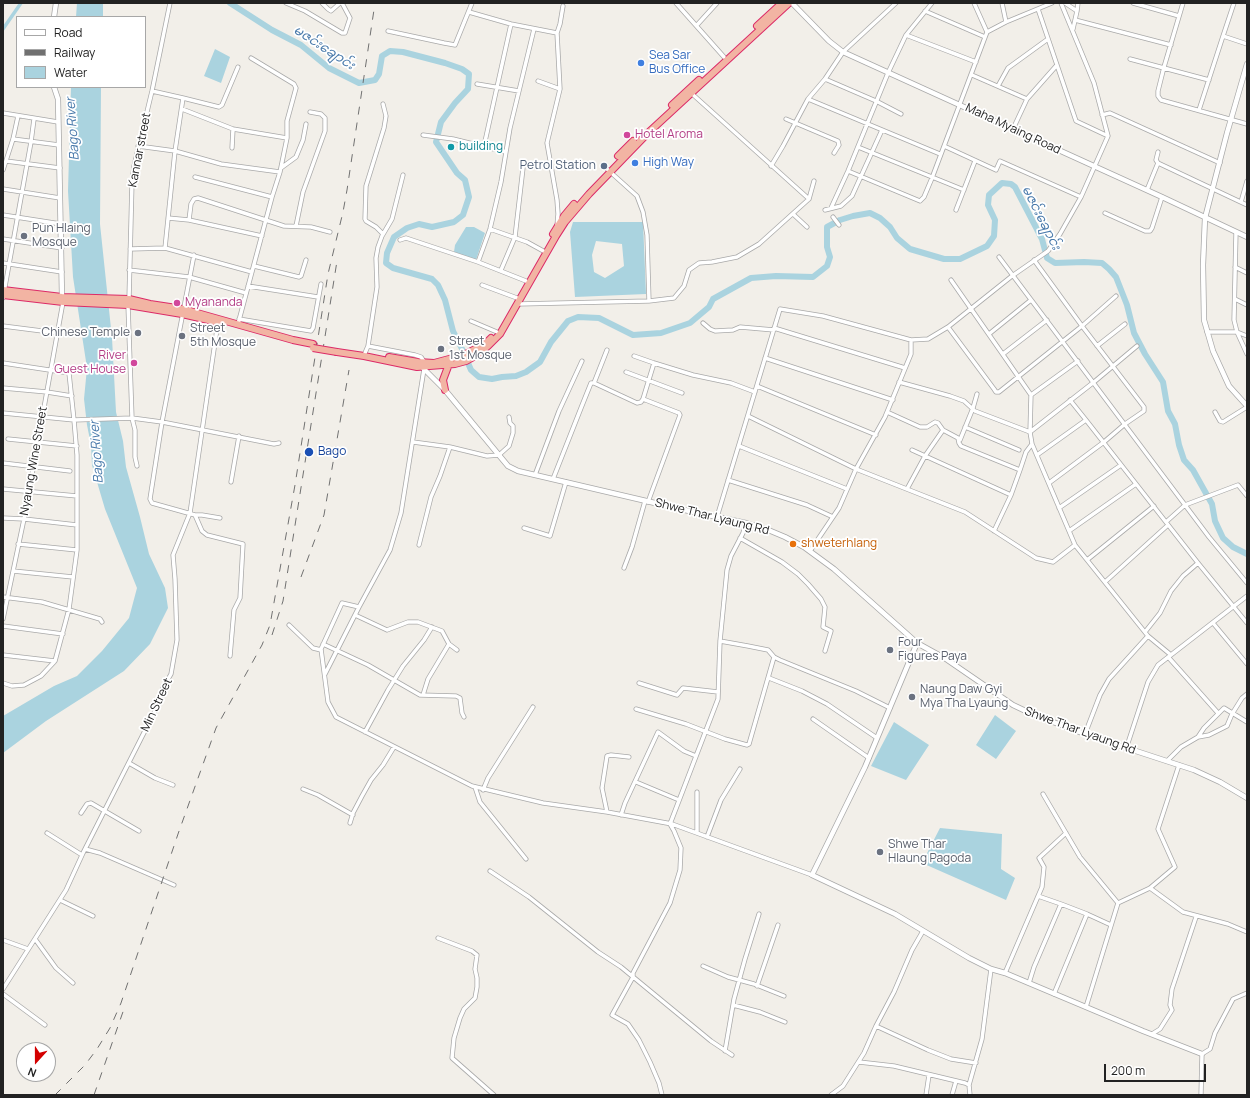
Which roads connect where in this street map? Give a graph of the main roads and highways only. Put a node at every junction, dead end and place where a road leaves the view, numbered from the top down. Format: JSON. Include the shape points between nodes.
{"nodes":[{"id":1,"x":782,"y":3,"type":"edge"},
{"id":2,"x":790,"y":3,"type":"edge"},
{"id":3,"x":689,"y":91,"type":"junction"},
{"id":4,"x":609,"y":170,"type":"junction"},
{"id":5,"x":545,"y":252,"type":"junction"},
{"id":6,"x":3,"y":294,"type":"edge"},
{"id":7,"x":517,"y":301,"type":"junction"},
{"id":8,"x":218,"y":320,"type":"junction"},
{"id":9,"x":313,"y":346,"type":"junction"},
{"id":10,"x":338,"y":350,"type":"junction"},
{"id":11,"x":476,"y":353,"type":"junction"},
{"id":12,"x":465,"y":358,"type":"junction"},
{"id":13,"x":449,"y":364,"type":"junction"},
{"id":14,"x":423,"y":366,"type":"junction"},
{"id":15,"x":445,"y":390,"type":"road end"}],
"edges":[{"from":1,"to":3,"type":"highway"},
{"from":2,"to":3,"type":"highway"},
{"from":3,"to":4,"type":"highway","via":[[623,150]]},
{"from":4,"to":5,"type":"highway","via":[[565,222]]},
{"from":4,"to":5,"type":"highway","via":[[571,208]]},
{"from":5,"to":7,"type":"highway"},
{"from":5,"to":7,"type":"highway","via":[[526,281]]},
{"from":6,"to":8,"type":"highway","via":[[150,304]]},
{"from":7,"to":11,"type":"highway","via":[[496,332]]},
{"from":7,"to":11,"type":"highway","via":[[500,334]]},
{"from":8,"to":9,"type":"highway","via":[[238,322]]},
{"from":8,"to":9,"type":"highway","via":[[292,344]]},
{"from":9,"to":10,"type":"highway"},
{"from":10,"to":14,"type":"highway"},
{"from":10,"to":14,"type":"highway","via":[[365,353]]},
{"from":11,"to":12,"type":"highway"},
{"from":12,"to":13,"type":"highway"},
{"from":12,"to":14,"type":"highway"},
{"from":13,"to":14,"type":"highway"},
{"from":13,"to":15,"type":"highway","via":[[443,380]]}]}
